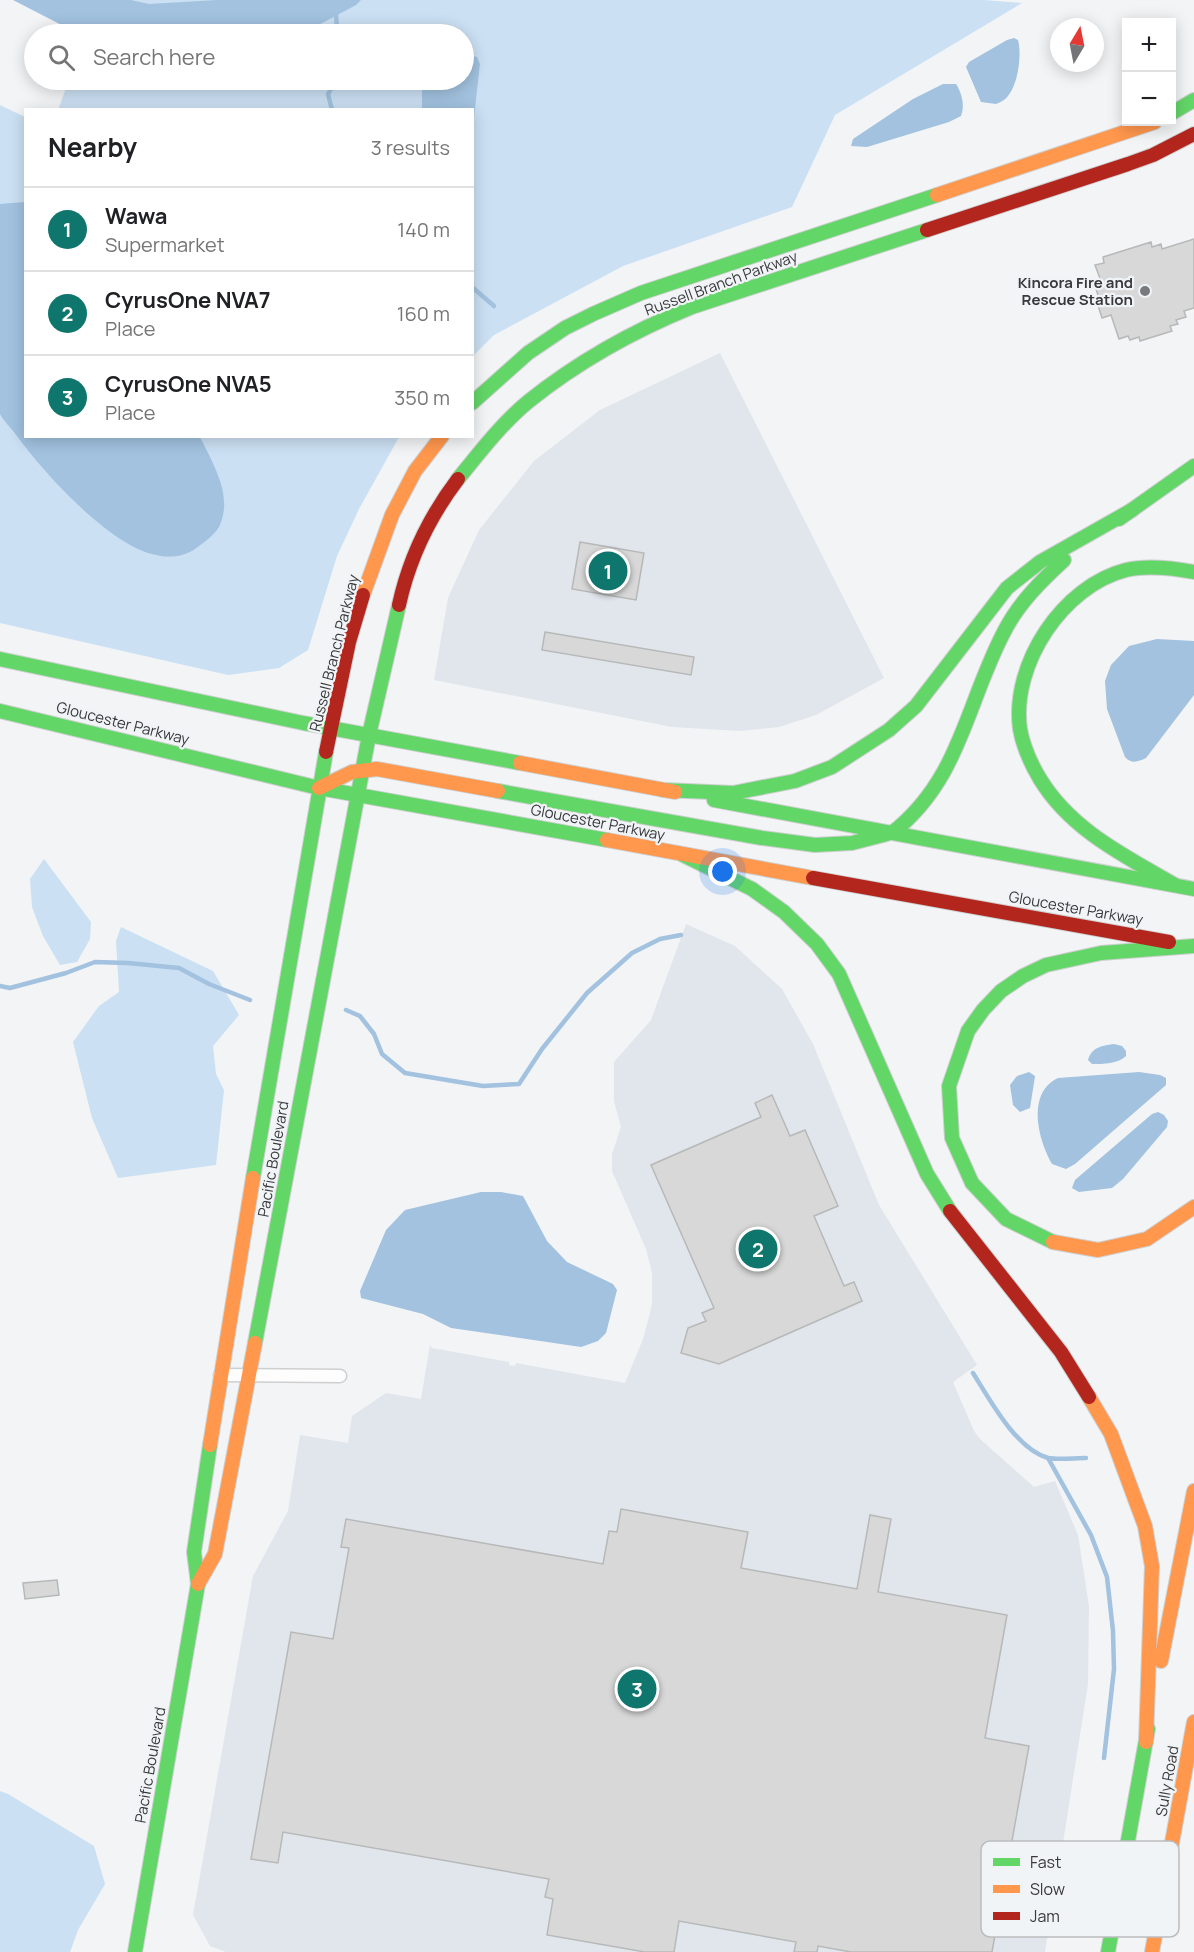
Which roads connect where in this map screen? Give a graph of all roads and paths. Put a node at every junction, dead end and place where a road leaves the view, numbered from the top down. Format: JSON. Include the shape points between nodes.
{"nodes":[{"id":1,"x":1194,"y":100,"type":"edge"},
{"id":2,"x":1176,"y":111,"type":"edge"},
{"id":3,"x":1145,"y":126,"type":"edge"},
{"id":4,"x":1194,"y":134,"type":"edge"},
{"id":5,"x":474,"y":401,"type":"edge"},
{"id":6,"x":440,"y":438,"type":"edge"},
{"id":7,"x":1194,"y":466,"type":"edge"},
{"id":8,"x":1132,"y":510,"type":"junction"},
{"id":9,"x":1194,"y":572,"type":"edge"},
{"id":10,"x":0,"y":659,"type":"edge"},
{"id":11,"x":0,"y":711,"type":"edge"},
{"id":12,"x":331,"y":727,"type":"junction"},
{"id":13,"x":369,"y":735,"type":"junction"},
{"id":14,"x":363,"y":770,"type":"junction"},
{"id":15,"x":319,"y":788,"type":"junction"},
{"id":16,"x":663,"y":790,"type":"junction"},
{"id":17,"x":358,"y":794,"type":"junction"},
{"id":18,"x":892,"y":833,"type":"junction"},
{"id":19,"x":683,"y":855,"type":"junction"},
{"id":20,"x":1175,"y":885,"type":"junction"},
{"id":21,"x":1194,"y":889,"type":"edge"},
{"id":22,"x":1194,"y":946,"type":"edge"},
{"id":23,"x":1194,"y":1207,"type":"edge"},
{"id":24,"x":220,"y":1375,"type":"junction"},
{"id":25,"x":250,"y":1376,"type":"junction"},
{"id":26,"x":340,"y":1376,"type":"dead end"},
{"id":27,"x":1194,"y":1491,"type":"edge"},
{"id":28,"x":198,"y":1584,"type":"junction"},
{"id":29,"x":1194,"y":1722,"type":"edge"},
{"id":30,"x":1146,"y":1742,"type":"junction"},
{"id":31,"x":1128,"y":1841,"type":"edge"},
{"id":32,"x":1172,"y":1841,"type":"edge"},
{"id":33,"x":1111,"y":1937,"type":"edge"},
{"id":34,"x":1155,"y":1937,"type":"edge"},
{"id":35,"x":135,"y":1952,"type":"edge"},
{"id":36,"x":1108,"y":1952,"type":"edge"},
{"id":37,"x":1152,"y":1952,"type":"edge"}],
"edges":[{"from":1,"to":2,"type":"main road"},
{"from":3,"to":5,"type":"main road","name":"Russell Branch Parkway","via":[[641,293],[566,327],[526,353]]},
{"from":4,"to":13,"type":"main road","name":"Russell Branch Parkway","via":[[1128,164],[692,307],[624,338],[557,379],[486,444],[448,493],[417,546],[401,595]]},
{"from":6,"to":12,"type":"main road","name":"Russell Branch Parkway","via":[[412,474],[382,535],[354,625]]},
{"from":7,"to":8,"type":"main road"},
{"from":8,"to":16,"type":"main road","via":[[1040,562],[1007,588],[916,706],[832,767],[795,780],[733,793]]},
{"from":8,"to":18,"type":"main road","via":[[1053,570],[1025,600],[1005,629],[946,771],[911,819]]},
{"from":9,"to":20,"type":"main road","via":[[1142,567],[1117,573],[1066,604],[1033,653],[1019,709],[1027,753],[1058,806],[1080,828]]},
{"from":10,"to":12,"type":"main road"},
{"from":11,"to":15,"type":"main road","name":"Gloucester Parkway"},
{"from":12,"to":13,"type":"main road"},
{"from":12,"to":15,"type":"main road","name":"Russell Branch Parkway"},
{"from":13,"to":14,"type":"main road","name":"Pacific Boulevard"},
{"from":13,"to":16,"type":"main road"},
{"from":14,"to":15,"type":"main road"},
{"from":14,"to":17,"type":"main road","name":"Pacific Boulevard"},
{"from":14,"to":18,"type":"main road","via":[[406,773],[815,845],[852,843]]},
{"from":15,"to":17,"type":"main road","name":"Gloucester Parkway"},
{"from":15,"to":24,"type":"main road","name":"Pacific Boulevard"},
{"from":16,"to":18,"type":"main road"},
{"from":17,"to":19,"type":"main road","name":"Gloucester Parkway"},
{"from":17,"to":25,"type":"main road","name":"Pacific Boulevard"},
{"from":18,"to":20,"type":"main road"},
{"from":19,"to":22,"type":"main road","name":"Gloucester Parkway"},
{"from":19,"to":30,"type":"main road","via":[[752,889],[784,912],[817,944],[839,974],[927,1174],[947,1207],[1061,1352],[1111,1434],[1145,1526],[1152,1566]]},
{"from":20,"to":21,"type":"main road"},
{"from":22,"to":23,"type":"main road","via":[[1119,950],[1076,958],[1044,966],[1016,981],[974,1021],[951,1071],[948,1101],[950,1128],[968,1179],[988,1205],[1013,1225],[1041,1239],[1072,1248],[1129,1245],[1161,1233]]},
{"from":24,"to":25,"type":"street"},
{"from":24,"to":28,"type":"main road","name":"Pacific Boulevard","via":[[194,1552]]},
{"from":25,"to":26,"type":"street"},
{"from":25,"to":28,"type":"main road","name":"Pacific Boulevard","via":[[215,1554]]},
{"from":27,"to":30,"type":"main road"},
{"from":28,"to":35,"type":"main road","name":"Pacific Boulevard"},
{"from":29,"to":32,"type":"main road","name":"Sully Road"},
{"from":30,"to":31,"type":"main road"},
{"from":33,"to":36,"type":"main road"},
{"from":34,"to":37,"type":"main road","name":"Sully Road"}]}
